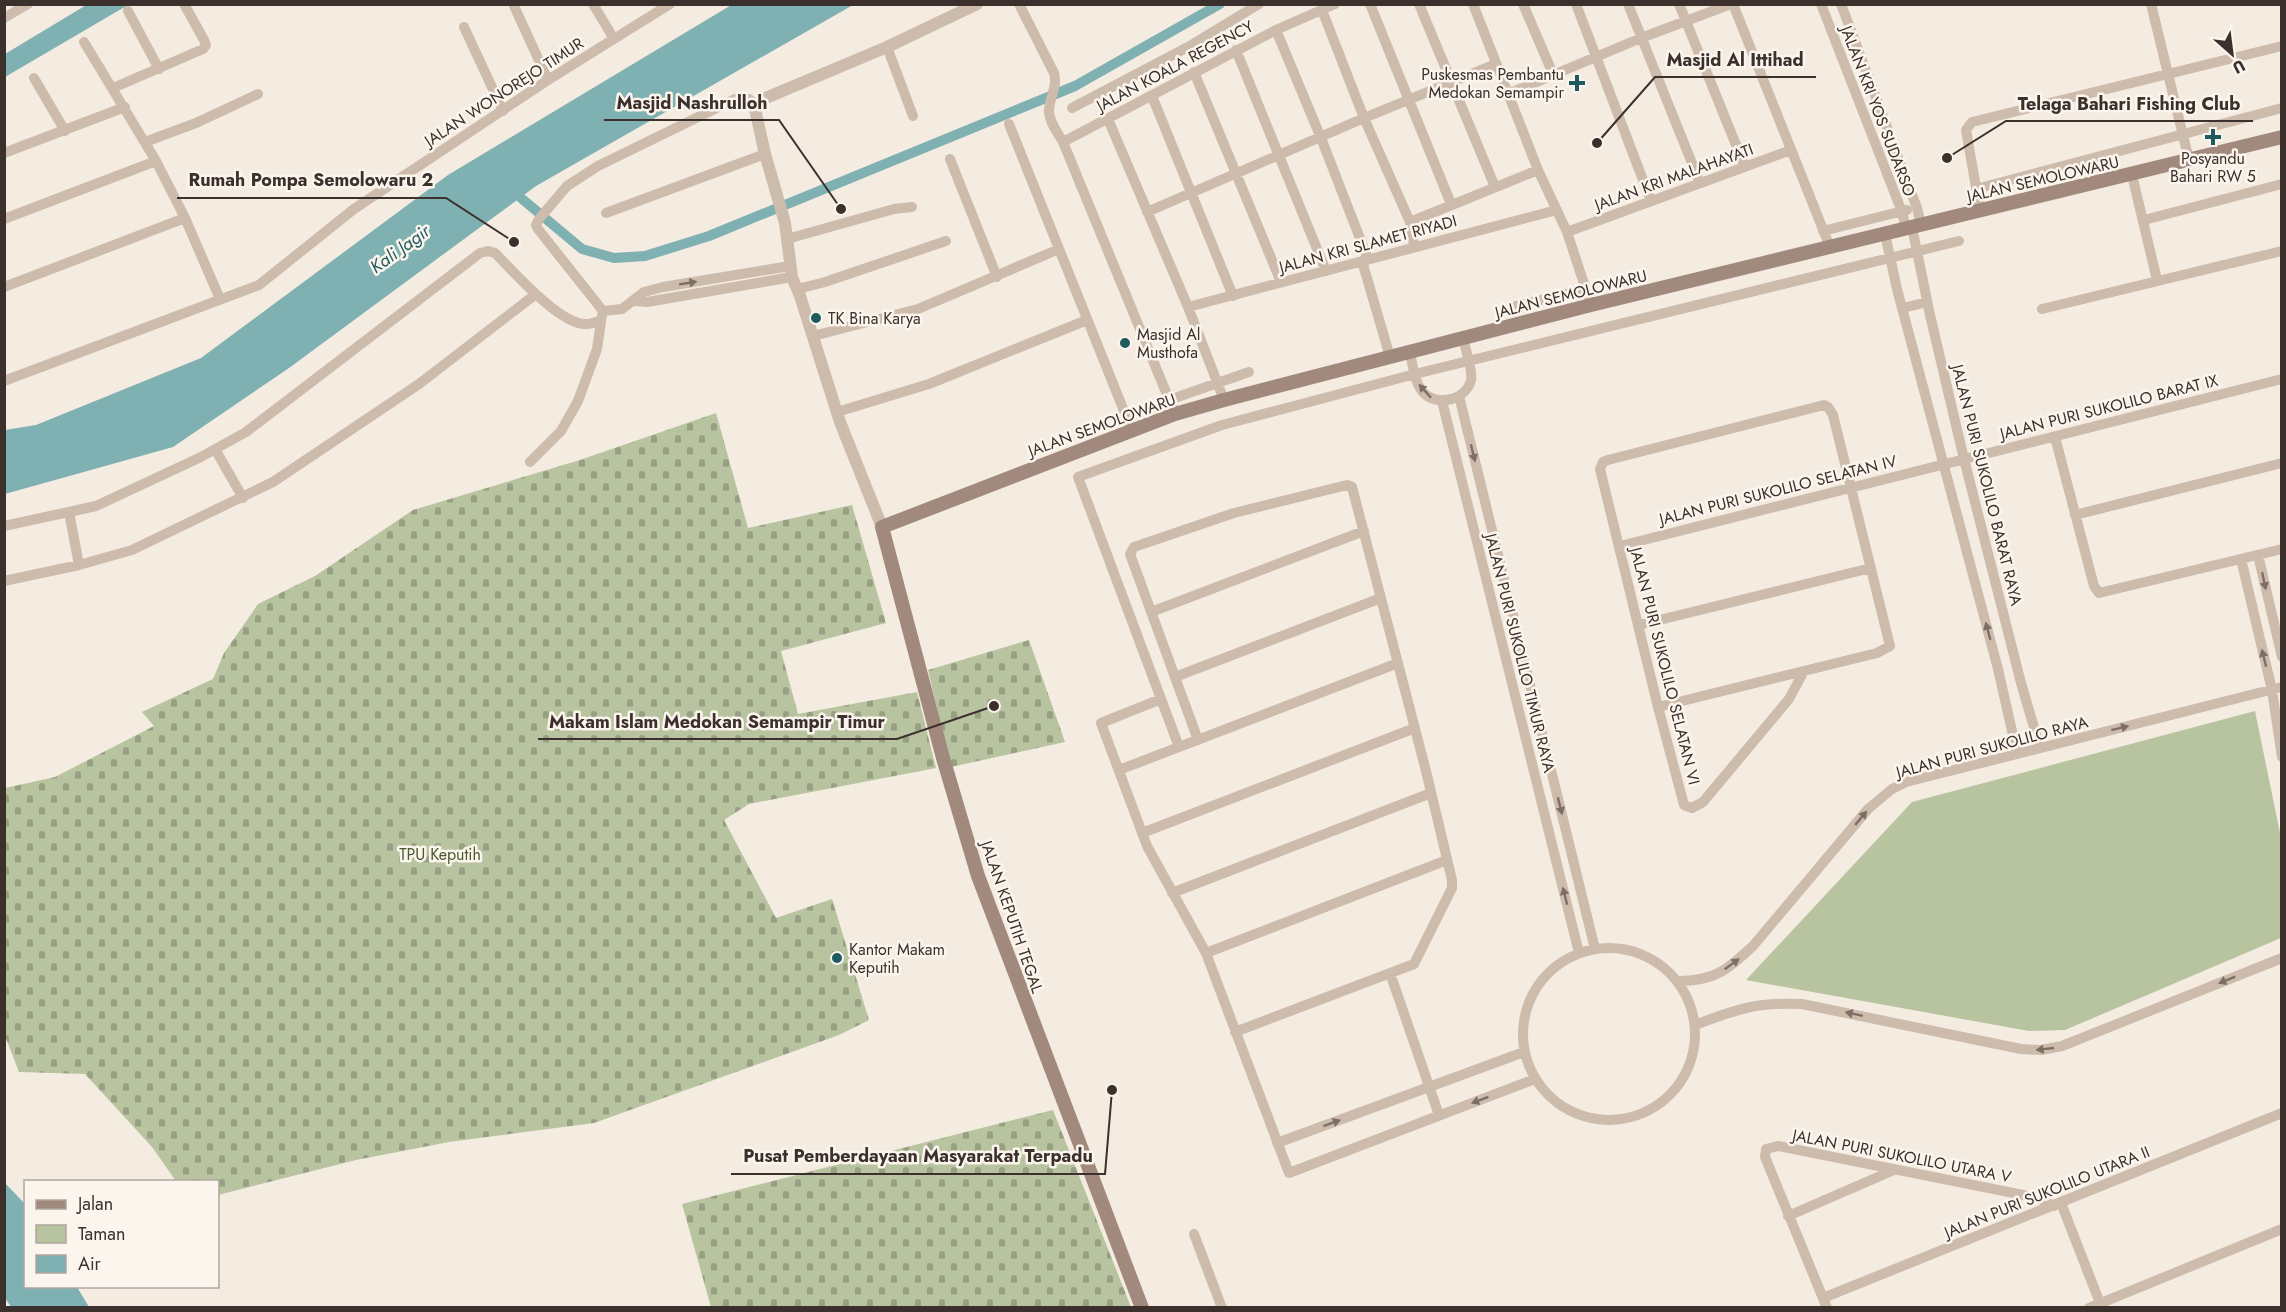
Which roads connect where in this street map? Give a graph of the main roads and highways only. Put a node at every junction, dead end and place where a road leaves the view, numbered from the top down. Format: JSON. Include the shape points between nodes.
{"nodes":[{"id":1,"x":2282,"y":137,"type":"edge"},
{"id":2,"x":882,"y":527,"type":"joint"},
{"id":3,"x":1142,"y":1308,"type":"edge"}],
"edges":[{"from":1,"to":2,"type":"main road","name":"JALAN SEMOLOWARU","via":[[2189,160],[2134,182],[1980,210],[1914,235],[1830,247],[1224,400],[1175,414]]},
{"from":2,"to":3,"type":"main road","name":"JALAN KEPUTIH TEGAL","via":[[978,876]]}]}
